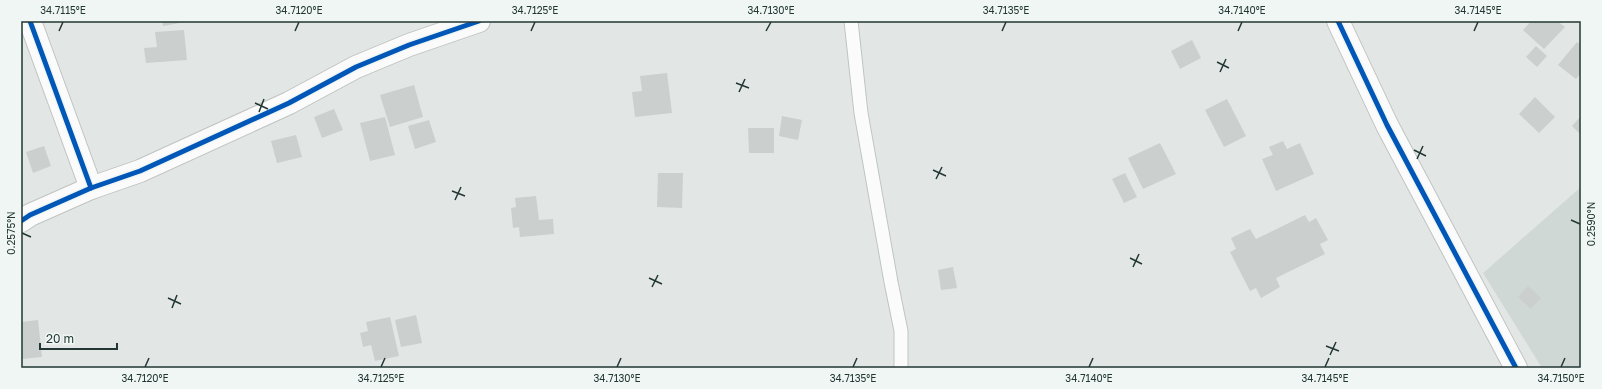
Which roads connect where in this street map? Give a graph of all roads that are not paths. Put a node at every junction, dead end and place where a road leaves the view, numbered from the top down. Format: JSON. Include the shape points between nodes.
{"nodes":[{"id":1,"x":30,"y":21,"type":"edge"},
{"id":2,"x":479,"y":21,"type":"edge"},
{"id":3,"x":851,"y":21,"type":"edge"},
{"id":4,"x":1338,"y":21,"type":"edge"},
{"id":5,"x":91,"y":188,"type":"junction"},
{"id":6,"x":21,"y":221,"type":"edge"},
{"id":7,"x":901,"y":368,"type":"edge"},
{"id":8,"x":1516,"y":368,"type":"edge"}],
"edges":[{"from":1,"to":5,"type":"street"},
{"from":2,"to":5,"type":"street","via":[[356,67],[289,103],[140,171]]},
{"from":3,"to":7,"type":"lane","via":[[861,114],[901,331]]},
{"from":4,"to":8,"type":"street","via":[[1387,126]]},
{"from":5,"to":6,"type":"street"}]}
